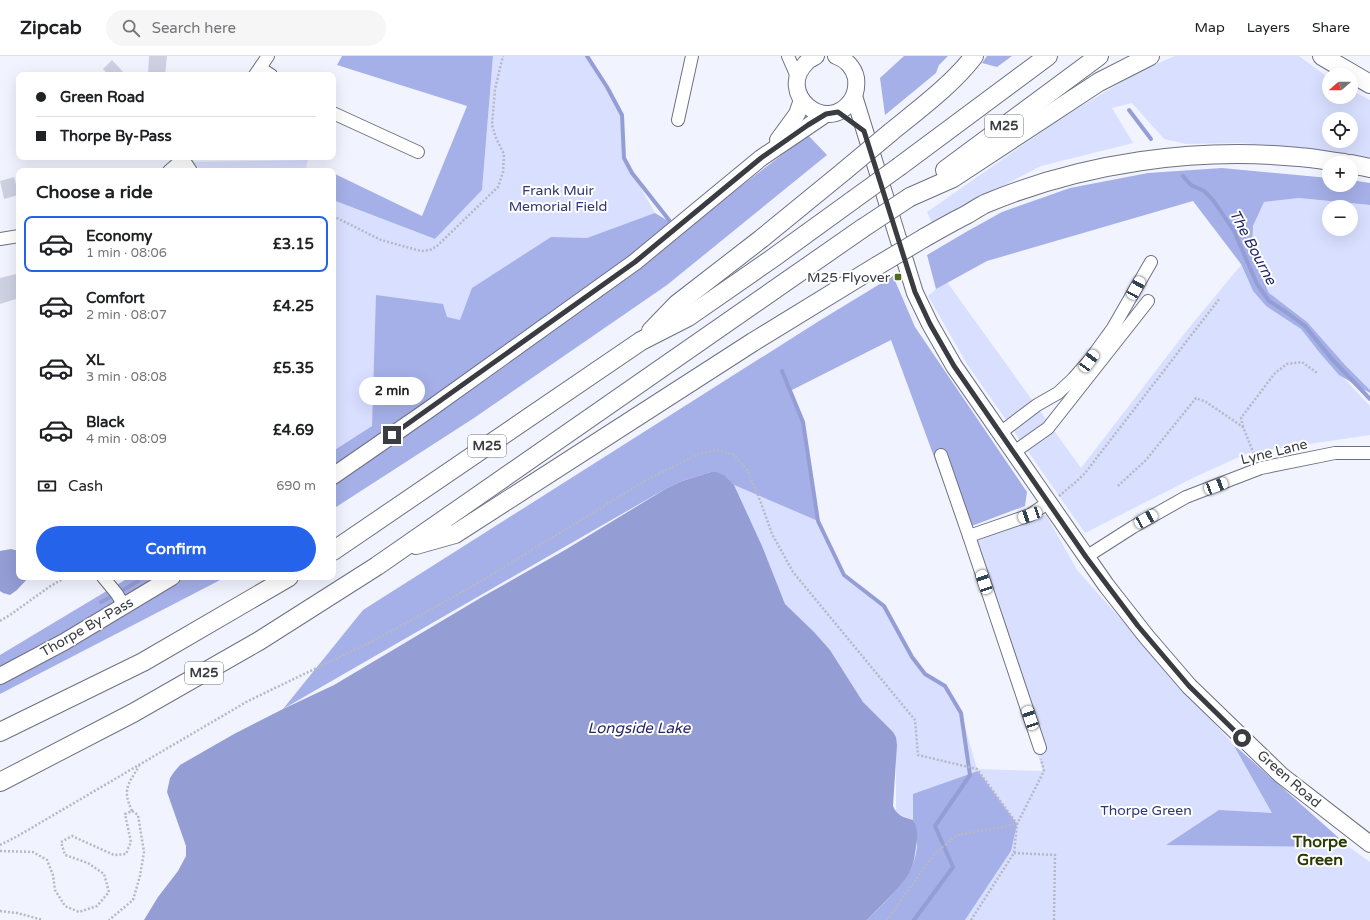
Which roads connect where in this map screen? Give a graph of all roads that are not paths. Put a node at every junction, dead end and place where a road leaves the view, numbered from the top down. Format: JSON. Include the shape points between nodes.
{"nodes":[{"id":1,"x":268,"y":56,"type":"edge"},
{"id":2,"x":692,"y":56,"type":"edge"},
{"id":3,"x":788,"y":56,"type":"edge"},
{"id":4,"x":836,"y":56,"type":"edge"},
{"id":5,"x":859,"y":56,"type":"edge"},
{"id":6,"x":974,"y":56,"type":"edge"},
{"id":7,"x":1048,"y":56,"type":"edge"},
{"id":8,"x":1099,"y":56,"type":"edge"},
{"id":9,"x":1150,"y":56,"type":"edge"},
{"id":10,"x":1322,"y":56,"type":"edge"},
{"id":11,"x":810,"y":57,"type":"edge"},
{"id":12,"x":257,"y":71,"type":"edge"},
{"id":13,"x":855,"y":76,"type":"junction"},
{"id":14,"x":798,"y":79,"type":"junction"},
{"id":15,"x":1370,"y":84,"type":"edge"},
{"id":16,"x":854,"y":96,"type":"junction"},
{"id":17,"x":802,"y":100,"type":"junction"},
{"id":18,"x":832,"y":113,"type":"junction"},
{"id":19,"x":336,"y":114,"type":"edge"},
{"id":20,"x":678,"y":120,"type":"dead end"},
{"id":21,"x":864,"y":131,"type":"junction"},
{"id":22,"x":418,"y":152,"type":"dead end"},
{"id":23,"x":761,"y":158,"type":"junction"},
{"id":24,"x":182,"y":160,"type":"edge"},
{"id":25,"x":1322,"y":160,"type":"edge"},
{"id":26,"x":1358,"y":165,"type":"edge"},
{"id":27,"x":172,"y":168,"type":"edge"},
{"id":28,"x":1370,"y":168,"type":"edge"},
{"id":29,"x":910,"y":197,"type":"junction"},
{"id":30,"x":16,"y":236,"type":"edge"},
{"id":31,"x":0,"y":239,"type":"edge"},
{"id":32,"x":1151,"y":262,"type":"dead end"},
{"id":33,"x":1148,"y":301,"type":"dead end"},
{"id":34,"x":641,"y":341,"type":"junction"},
{"id":35,"x":1000,"y":433,"type":"junction"},
{"id":36,"x":1014,"y":452,"type":"junction"},
{"id":37,"x":1370,"y":453,"type":"edge"},
{"id":38,"x":941,"y":455,"type":"dead end"},
{"id":39,"x":336,"y":474,"type":"edge"},
{"id":40,"x":1049,"y":502,"type":"junction"},
{"id":41,"x":969,"y":536,"type":"junction"},
{"id":42,"x":336,"y":549,"type":"edge"},
{"id":43,"x":400,"y":550,"type":"junction"},
{"id":44,"x":1086,"y":557,"type":"junction"},
{"id":45,"x":105,"y":580,"type":"edge"},
{"id":46,"x":167,"y":580,"type":"edge"},
{"id":47,"x":284,"y":580,"type":"edge"},
{"id":48,"x":124,"y":606,"type":"junction"},
{"id":49,"x":0,"y":676,"type":"edge"},
{"id":50,"x":0,"y":732,"type":"edge"},
{"id":51,"x":1040,"y":748,"type":"road end"},
{"id":52,"x":0,"y":782,"type":"edge"},
{"id":53,"x":1370,"y":844,"type":"edge"}],
"edges":[{"from":1,"to":12,"type":"street"},
{"from":2,"to":20,"type":"street"},
{"from":3,"to":14,"type":"street"},
{"from":4,"to":13,"type":"main road","via":[[848,63]]},
{"from":5,"to":13,"type":"main road","name":"Green Road"},
{"from":6,"to":34,"type":"highway","bridge":true,"via":[[929,100],[891,132],[677,304]]},
{"from":7,"to":34,"type":"highway","number":"M25","bridge":true,"via":[[773,258],[688,317]]},
{"from":8,"to":29,"type":"highway","number":"M25"},
{"from":9,"to":29,"type":"highway","via":[[1099,82],[953,178]]},
{"from":10,"to":15,"type":"highway"},
{"from":11,"to":14,"type":"main road","via":[[799,72]]},
{"from":13,"to":16,"type":"main road","name":"Green Road","via":[[857,85]]},
{"from":14,"to":17,"type":"main road","via":[[799,95]]},
{"from":16,"to":18,"type":"main road","via":[[847,106]]},
{"from":16,"to":21,"type":"main road","name":"Green Road"},
{"from":17,"to":18,"type":"main road","via":[[815,112]]},
{"from":17,"to":23,"type":"main road","via":[[797,114],[783,135]]},
{"from":18,"to":21,"type":"main road"},
{"from":18,"to":23,"type":"main road","via":[[808,125]]},
{"from":19,"to":22,"type":"street"},
{"from":21,"to":35,"type":"main road","name":"Green Road","via":[[915,292],[954,366]]},
{"from":23,"to":39,"type":"main road","via":[[635,262]]},
{"from":24,"to":27,"type":"street"},
{"from":25,"to":43,"type":"highway","bridge":true,"via":[[1236,154],[1135,162],[1086,172],[986,203],[753,342],[455,534]]},
{"from":26,"to":28,"type":"highway"},
{"from":29,"to":43,"type":"highway","number":"M25","bridge":true},
{"from":30,"to":31,"type":"street"},
{"from":32,"to":35,"type":"street","via":[[1113,328],[1073,380]]},
{"from":33,"to":36,"type":"street","via":[[1048,428]]},
{"from":34,"to":42,"type":"highway","number":"M25"},
{"from":35,"to":36,"type":"main road","name":"Green Road"},
{"from":36,"to":40,"type":"main road","name":"Green Road"},
{"from":37,"to":44,"type":"street","name":"Lyne Lane","via":[[1335,453],[1261,468],[1186,497]]},
{"from":38,"to":41,"type":"street"},
{"from":40,"to":41,"type":"street","via":[[1030,515]]},
{"from":40,"to":44,"type":"main road","name":"Green Road"},
{"from":41,"to":51,"type":"street"},
{"from":43,"to":52,"type":"highway","number":"M25","via":[[259,641],[133,713]]},
{"from":44,"to":53,"type":"main road","name":"Green Road","via":[[1146,636],[1189,686],[1281,775]]},
{"from":45,"to":48,"type":"street"},
{"from":46,"to":48,"type":"main road","name":"Thorpe By-Pass"},
{"from":47,"to":50,"type":"highway","via":[[142,662]]},
{"from":48,"to":49,"type":"main road","name":"Thorpe By-Pass"}]}
